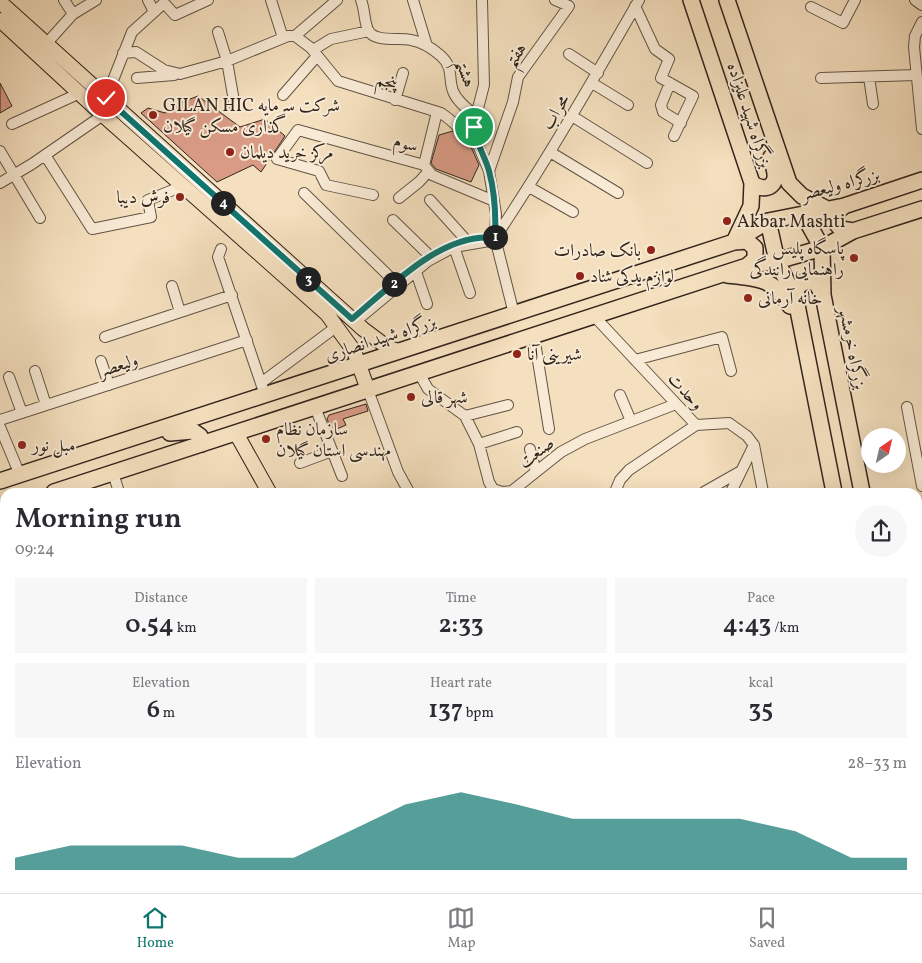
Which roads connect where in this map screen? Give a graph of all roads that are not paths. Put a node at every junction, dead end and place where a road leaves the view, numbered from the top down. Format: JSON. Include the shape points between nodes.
{"nodes":[{"id":1,"x":64,"y":0,"type":"edge"},
{"id":2,"x":96,"y":0,"type":"edge"},
{"id":3,"x":148,"y":0,"type":"edge"},
{"id":4,"x":208,"y":0,"type":"edge"},
{"id":5,"x":271,"y":0,"type":"edge"},
{"id":6,"x":337,"y":0,"type":"edge"},
{"id":7,"x":361,"y":0,"type":"edge"},
{"id":8,"x":413,"y":0,"type":"edge"},
{"id":9,"x":482,"y":0,"type":"edge"},
{"id":10,"x":555,"y":0,"type":"edge"},
{"id":11,"x":691,"y":0,"type":"edge"},
{"id":12,"x":727,"y":0,"type":"edge"},
{"id":13,"x":855,"y":0,"type":"edge"},
{"id":14,"x":915,"y":0,"type":"edge"},
{"id":15,"x":0,"y":2,"type":"edge"},
{"id":16,"x":637,"y":3,"type":"edge"},
{"id":17,"x":922,"y":5,"type":"edge"},
{"id":18,"x":810,"y":7,"type":"dead end"},
{"id":19,"x":154,"y":12,"type":"junction"},
{"id":20,"x":0,"y":14,"type":"edge"},
{"id":21,"x":73,"y":14,"type":"junction"},
{"id":22,"x":922,"y":22,"type":"edge"},
{"id":23,"x":7,"y":24,"type":"edge"},
{"id":24,"x":368,"y":31,"type":"junction"},
{"id":25,"x":218,"y":32,"type":"dead end"},
{"id":26,"x":295,"y":36,"type":"junction"},
{"id":27,"x":283,"y":38,"type":"junction"},
{"id":28,"x":46,"y":44,"type":"junction"},
{"id":29,"x":427,"y":46,"type":"junction"},
{"id":30,"x":123,"y":53,"type":"junction"},
{"id":31,"x":315,"y":53,"type":"junction"},
{"id":32,"x":569,"y":54,"type":"dead end"},
{"id":33,"x":918,"y":57,"type":"edge"},
{"id":34,"x":227,"y":61,"type":"junction"},
{"id":35,"x":403,"y":73,"type":"dead end"},
{"id":36,"x":598,"y":73,"type":"junction"},
{"id":37,"x":180,"y":74,"type":"junction"},
{"id":38,"x":916,"y":75,"type":"junction"},
{"id":39,"x":869,"y":77,"type":"junction"},
{"id":40,"x":138,"y":78,"type":"dead end"},
{"id":41,"x":821,"y":78,"type":"dead end"},
{"id":42,"x":665,"y":81,"type":"junction"},
{"id":43,"x":592,"y":84,"type":"junction"},
{"id":44,"x":80,"y":93,"type":"junction"},
{"id":45,"x":283,"y":95,"type":"dead end"},
{"id":46,"x":106,"y":98,"type":"junction"},
{"id":47,"x":395,"y":100,"type":"junction"},
{"id":48,"x":873,"y":104,"type":"dead end"},
{"id":49,"x":628,"y":105,"type":"dead end"},
{"id":50,"x":234,"y":107,"type":"dead end"},
{"id":51,"x":437,"y":112,"type":"junction"},
{"id":52,"x":765,"y":114,"type":"junction"},
{"id":53,"x":103,"y":115,"type":"junction"},
{"id":54,"x":476,"y":116,"type":"junction"},
{"id":55,"x":572,"y":116,"type":"junction"},
{"id":56,"x":921,"y":118,"type":"edge"},
{"id":57,"x":681,"y":123,"type":"junction"},
{"id":58,"x":12,"y":124,"type":"dead end"},
{"id":59,"x":922,"y":129,"type":"edge"},
{"id":60,"x":674,"y":136,"type":"dead end"},
{"id":61,"x":479,"y":146,"type":"junction"},
{"id":62,"x":0,"y":151,"type":"edge"},
{"id":63,"x":550,"y":152,"type":"junction"},
{"id":64,"x":45,"y":155,"type":"junction"},
{"id":65,"x":647,"y":163,"type":"dead end"},
{"id":66,"x":426,"y":169,"type":"junction"},
{"id":67,"x":489,"y":171,"type":"junction"},
{"id":68,"x":14,"y":174,"type":"junction"},
{"id":69,"x":922,"y":180,"type":"edge"},
{"id":70,"x":0,"y":183,"type":"edge"},
{"id":71,"x":752,"y":183,"type":"junction"},
{"id":72,"x":183,"y":186,"type":"junction"},
{"id":73,"x":529,"y":187,"type":"junction"},
{"id":74,"x":304,"y":193,"type":"dead end"},
{"id":75,"x":618,"y":193,"type":"dead end"},
{"id":76,"x":373,"y":196,"type":"dead end"},
{"id":77,"x":399,"y":198,"type":"dead end"},
{"id":78,"x":430,"y":200,"type":"dead end"},
{"id":79,"x":494,"y":201,"type":"junction"},
{"id":80,"x":844,"y":206,"type":"junction"},
{"id":81,"x":827,"y":209,"type":"junction"},
{"id":82,"x":922,"y":209,"type":"edge"},
{"id":83,"x":574,"y":212,"type":"dead end"},
{"id":84,"x":803,"y":214,"type":"junction"},
{"id":85,"x":40,"y":218,"type":"dead end"},
{"id":86,"x":393,"y":220,"type":"dead end"},
{"id":87,"x":768,"y":221,"type":"junction"},
{"id":88,"x":853,"y":231,"type":"junction"},
{"id":89,"x":495,"y":238,"type":"junction"},
{"id":90,"x":467,"y":241,"type":"junction"},
{"id":91,"x":734,"y":242,"type":"junction"},
{"id":92,"x":454,"y":247,"type":"junction"},
{"id":93,"x":822,"y":248,"type":"junction"},
{"id":94,"x":221,"y":249,"type":"dead end"},
{"id":95,"x":431,"y":257,"type":"junction"},
{"id":96,"x":777,"y":261,"type":"junction"},
{"id":97,"x":747,"y":266,"type":"junction"},
{"id":98,"x":416,"y":272,"type":"junction"},
{"id":99,"x":721,"y":274,"type":"junction"},
{"id":100,"x":396,"y":283,"type":"junction"},
{"id":101,"x":172,"y":286,"type":"dead end"},
{"id":102,"x":470,"y":293,"type":"dead end"},
{"id":103,"x":232,"y":294,"type":"junction"},
{"id":104,"x":823,"y":294,"type":"junction"},
{"id":105,"x":796,"y":300,"type":"junction"},
{"id":106,"x":427,"y":304,"type":"dead end"},
{"id":107,"x":180,"y":312,"type":"junction"},
{"id":108,"x":327,"y":314,"type":"junction"},
{"id":109,"x":514,"y":314,"type":"junction"},
{"id":110,"x":594,"y":316,"type":"junction"},
{"id":111,"x":353,"y":320,"type":"junction"},
{"id":112,"x":800,"y":320,"type":"junction"},
{"id":113,"x":336,"y":328,"type":"junction"},
{"id":114,"x":106,"y":336,"type":"dead end"},
{"id":115,"x":534,"y":336,"type":"junction"},
{"id":116,"x":374,"y":338,"type":"junction"},
{"id":117,"x":247,"y":340,"type":"junction"},
{"id":118,"x":398,"y":351,"type":"junction"},
{"id":119,"x":635,"y":360,"type":"junction"},
{"id":120,"x":101,"y":362,"type":"dead end"},
{"id":121,"x":35,"y":371,"type":"dead end"},
{"id":122,"x":730,"y":371,"type":"dead end"},
{"id":123,"x":419,"y":373,"type":"junction"},
{"id":124,"x":9,"y":377,"type":"dead end"},
{"id":125,"x":363,"y":377,"type":"junction"},
{"id":126,"x":109,"y":385,"type":"junction"},
{"id":127,"x":263,"y":389,"type":"junction"},
{"id":128,"x":620,"y":395,"type":"dead end"},
{"id":129,"x":676,"y":404,"type":"junction"},
{"id":130,"x":46,"y":405,"type":"junction"},
{"id":131,"x":508,"y":405,"type":"dead end"},
{"id":132,"x":314,"y":407,"type":"junction"},
{"id":133,"x":907,"y":407,"type":"dead end"},
{"id":134,"x":22,"y":413,"type":"junction"},
{"id":135,"x":465,"y":416,"type":"junction"},
{"id":136,"x":0,"y":420,"type":"edge"},
{"id":137,"x":631,"y":421,"type":"junction"},
{"id":138,"x":696,"y":425,"type":"junction"},
{"id":139,"x":0,"y":428,"type":"edge"},
{"id":140,"x":549,"y":429,"type":"dead end"},
{"id":141,"x":517,"y":432,"type":"dead end"},
{"id":142,"x":236,"y":433,"type":"junction"},
{"id":143,"x":125,"y":440,"type":"junction"},
{"id":144,"x":202,"y":444,"type":"junction"},
{"id":145,"x":479,"y":444,"type":"junction"},
{"id":146,"x":754,"y":445,"type":"junction"},
{"id":147,"x":530,"y":449,"type":"dead end"},
{"id":148,"x":332,"y":451,"type":"junction"},
{"id":149,"x":300,"y":463,"type":"dead end"},
{"id":150,"x":741,"y":471,"type":"junction"},
{"id":151,"x":536,"y":472,"type":"junction"},
{"id":152,"x":113,"y":473,"type":"junction"},
{"id":153,"x":20,"y":475,"type":"junction"},
{"id":154,"x":342,"y":476,"type":"dead end"},
{"id":155,"x":0,"y":481,"type":"edge"},
{"id":156,"x":922,"y":486,"type":"edge"},
{"id":157,"x":66,"y":488,"type":"edge"},
{"id":158,"x":119,"y":488,"type":"edge"},
{"id":159,"x":267,"y":488,"type":"edge"},
{"id":160,"x":407,"y":488,"type":"edge"},
{"id":161,"x":492,"y":488,"type":"edge"},
{"id":162,"x":516,"y":488,"type":"edge"},
{"id":163,"x":617,"y":488,"type":"edge"},
{"id":164,"x":711,"y":488,"type":"edge"},
{"id":165,"x":733,"y":488,"type":"edge"},
{"id":166,"x":762,"y":488,"type":"edge"},
{"id":167,"x":833,"y":488,"type":"edge"},
{"id":168,"x":861,"y":488,"type":"edge"}],
"edges":[{"from":1,"to":21,"type":"street"},
{"from":2,"to":21,"type":"street"},
{"from":3,"to":19,"type":"street"},
{"from":4,"to":19,"type":"street","via":[[175,15],[164,3]]},
{"from":5,"to":27,"type":"street"},
{"from":6,"to":26,"type":"street"},
{"from":7,"to":24,"type":"street"},
{"from":8,"to":29,"type":"street"},
{"from":9,"to":54,"type":"street","via":[[484,85]]},
{"from":10,"to":67,"type":"street","name":"هفتم","via":[[569,6],[518,76],[513,102]]},
{"from":11,"to":71,"type":"highway","name":"بزرگراه شهید علیزاده"},
{"from":12,"to":52,"type":"highway","name":"بزرگراه شهید علیزاده"},
{"from":13,"to":18,"type":"street","via":[[842,24]]},
{"from":14,"to":17,"type":"street"},
{"from":15,"to":23,"type":"main road"},
{"from":16,"to":36,"type":"street","name":"محراب"},
{"from":16,"to":42,"type":"street","via":[[655,49],[669,59]]},
{"from":19,"to":30,"type":"street","via":[[132,32]]},
{"from":20,"to":23,"type":"main road","via":[[4,14]]},
{"from":21,"to":28,"type":"street"},
{"from":22,"to":33,"type":"street","via":[[915,36]]},
{"from":23,"to":28,"type":"main road"},
{"from":23,"to":44,"type":"main road"},
{"from":24,"to":29,"type":"street","name":"هشتم","via":[[384,38],[409,39]]},
{"from":24,"to":31,"type":"street","via":[[331,39]]},
{"from":25,"to":34,"type":"street"},
{"from":26,"to":27,"type":"street"},
{"from":26,"to":31,"type":"street","name":"پنجم"},
{"from":27,"to":34,"type":"street"},
{"from":28,"to":46,"type":"main road"},
{"from":29,"to":54,"type":"street","name":"هشتم","via":[[444,58],[450,70],[452,89]]},
{"from":30,"to":37,"type":"street","via":[[136,52],[164,70]]},
{"from":30,"to":46,"type":"street"},
{"from":31,"to":45,"type":"street"},
{"from":31,"to":47,"type":"street","name":"پنجم","via":[[338,82]]},
{"from":32,"to":36,"type":"street"},
{"from":33,"to":38,"type":"street"},
{"from":34,"to":37,"type":"street"},
{"from":34,"to":50,"type":"street"},
{"from":35,"to":47,"type":"street"},
{"from":36,"to":43,"type":"street","name":"محراب"},
{"from":37,"to":40,"type":"street"},
{"from":38,"to":39,"type":"street"},
{"from":38,"to":56,"type":"street"},
{"from":39,"to":41,"type":"street"},
{"from":39,"to":48,"type":"street"},
{"from":42,"to":57,"type":"street","via":[[663,112]]},
{"from":42,"to":57,"type":"street","via":[[693,96]]},
{"from":43,"to":49,"type":"street"},
{"from":43,"to":55,"type":"street","name":"محراب"},
{"from":44,"to":53,"type":"main road"},
{"from":44,"to":58,"type":"street"},
{"from":46,"to":53,"type":"main road"},
{"from":46,"to":111,"type":"main road"},
{"from":47,"to":51,"type":"street","name":"پنجم"},
{"from":51,"to":61,"type":"street","name":"پنجم","via":[[453,121]]},
{"from":51,"to":66,"type":"street"},
{"from":52,"to":71,"type":"highway","via":[[764,129],[775,179],[766,188]]},
{"from":52,"to":81,"type":"highway","name":"بزرگراه شهید علیزاده","via":[[789,183],[802,196]]},
{"from":53,"to":64,"type":"street"},
{"from":53,"to":72,"type":"main road"},
{"from":54,"to":61,"type":"street","via":[[475,138]]},
{"from":55,"to":63,"type":"street","name":"محراب"},
{"from":55,"to":65,"type":"street"},
{"from":56,"to":59,"type":"street"},
{"from":57,"to":60,"type":"street"},
{"from":61,"to":67,"type":"street"},
{"from":62,"to":68,"type":"street"},
{"from":63,"to":73,"type":"street","name":"محراب"},
{"from":63,"to":75,"type":"street"},
{"from":64,"to":68,"type":"street"},
{"from":64,"to":72,"type":"street","via":[[92,228],[150,217],[148,200]]},
{"from":66,"to":76,"type":"street","name":"سوم","via":[[298,130],[277,159],[319,171],[326,185]]},
{"from":66,"to":77,"type":"street","via":[[420,182]]},
{"from":66,"to":79,"type":"street","name":"سوم"},
{"from":67,"to":79,"type":"street"},
{"from":68,"to":70,"type":"street"},
{"from":68,"to":85,"type":"street"},
{"from":69,"to":80,"type":"highway","name":"بزرگراه ولیعصر"},
{"from":71,"to":91,"type":"highway","name":"بزرگراه شهید علیزاده","via":[[751,206]]},
{"from":72,"to":108,"type":"main road"},
{"from":73,"to":83,"type":"street"},
{"from":73,"to":89,"type":"street","name":"محراب"},
{"from":74,"to":100,"type":"street"},
{"from":78,"to":90,"type":"street"},
{"from":79,"to":89,"type":"street"},
{"from":80,"to":81,"type":"highway","name":"بزرگراه ولیعصر"},
{"from":80,"to":88,"type":"highway","via":[[836,214],[836,222],[841,229]]},
{"from":81,"to":84,"type":"highway","name":"بزرگراه ولیعصر"},
{"from":82,"to":88,"type":"highway"},
{"from":84,"to":87,"type":"highway","name":"بزرگراه ولیعصر"},
{"from":84,"to":93,"type":"highway","name":"بزرگراه خرمشهر"},
{"from":86,"to":95,"type":"street"},
{"from":87,"to":91,"type":"highway","name":"بزرگراه شهید انصاری"},
{"from":87,"to":96,"type":"highway"},
{"from":88,"to":93,"type":"highway"},
{"from":89,"to":90,"type":"street"},
{"from":89,"to":92,"type":"street"},
{"from":89,"to":109,"type":"street"},
{"from":90,"to":95,"type":"street","via":[[452,243]]},
{"from":91,"to":97,"type":"highway","via":[[747,241],[755,248],[754,259]]},
{"from":91,"to":109,"type":"highway","name":"بزرگراه شهید انصاری"},
{"from":92,"to":95,"type":"street"},
{"from":92,"to":102,"type":"street"},
{"from":93,"to":96,"type":"highway","name":"بزرگراه شهید انصاری"},
{"from":93,"to":104,"type":"highway","name":"بزرگراه خرمشهر"},
{"from":94,"to":103,"type":"street","via":[[218,257]]},
{"from":95,"to":98,"type":"street"},
{"from":95,"to":100,"type":"street"},
{"from":96,"to":97,"type":"highway","name":"بزرگراه شهید انصاری"},
{"from":96,"to":105,"type":"highway"},
{"from":97,"to":99,"type":"highway","name":"بزرگراه شهید انصاری"},
{"from":98,"to":106,"type":"street"},
{"from":98,"to":111,"type":"street"},
{"from":99,"to":110,"type":"highway","name":"بزرگراه شهید انصاری"},
{"from":99,"to":112,"type":"highway","via":[[772,284]]},
{"from":100,"to":111,"type":"street"},
{"from":101,"to":107,"type":"street"},
{"from":103,"to":107,"type":"street"},
{"from":103,"to":117,"type":"street"},
{"from":104,"to":105,"type":"highway","via":[[816,283],[806,281],[797,287]]},
{"from":104,"to":168,"type":"highway","name":"بزرگراه خرمشهر"},
{"from":105,"to":112,"type":"highway"},
{"from":107,"to":114,"type":"street"},
{"from":108,"to":113,"type":"main road"},
{"from":108,"to":116,"type":"main road","via":[[369,357],[376,356],[379,351]]},
{"from":109,"to":118,"type":"highway","name":"بزرگراه شهید انصاری"},
{"from":110,"to":115,"type":"highway","name":"بزرگراه شهید انصاری"},
{"from":110,"to":119,"type":"street","name":"وحدت"},
{"from":111,"to":116,"type":"main road"},
{"from":112,"to":167,"type":"highway"},
{"from":113,"to":125,"type":"main road","via":[[354,351]]},
{"from":113,"to":127,"type":"street"},
{"from":115,"to":123,"type":"highway","name":"بزرگراه شهید انصاری"},
{"from":115,"to":140,"type":"street"},
{"from":116,"to":118,"type":"main road"},
{"from":117,"to":126,"type":"street","name":"ولیعصر"},
{"from":117,"to":127,"type":"street"},
{"from":118,"to":125,"type":"highway","name":"بزرگراه شهید انصاری"},
{"from":119,"to":122,"type":"street","via":[[722,337]]},
{"from":119,"to":129,"type":"street","name":"وحدت"},
{"from":120,"to":126,"type":"street"},
{"from":121,"to":130,"type":"street"},
{"from":123,"to":125,"type":"highway","name":"بزرگراه شهید انصاری"},
{"from":123,"to":135,"type":"street","name":"صنعت","via":[[428,389]]},
{"from":124,"to":134,"type":"street"},
{"from":125,"to":127,"type":"highway","name":"بزرگراه شهید انصاری"},
{"from":125,"to":132,"type":"highway","name":"بزرگراه شهید انصاری"},
{"from":125,"to":160,"type":"street"},
{"from":126,"to":130,"type":"street","name":"ولیعصر"},
{"from":127,"to":143,"type":"highway","name":"بزرگراه شهید انصاری"},
{"from":128,"to":137,"type":"street"},
{"from":129,"to":137,"type":"street","name":"صنعت"},
{"from":129,"to":138,"type":"street","name":"وحدت"},
{"from":130,"to":134,"type":"street","name":"ولیعصر"},
{"from":131,"to":135,"type":"street"},
{"from":132,"to":142,"type":"highway","name":"بزرگراه شهید انصاری"},
{"from":132,"to":148,"type":"street"},
{"from":133,"to":156,"type":"street"},
{"from":134,"to":136,"type":"street","name":"ولیعصر"},
{"from":135,"to":145,"type":"street","name":"صنعت"},
{"from":137,"to":151,"type":"street","name":"صنعت","via":[[585,439],[561,452]]},
{"from":138,"to":146,"type":"street","name":"وحدت","via":[[729,423]]},
{"from":138,"to":163,"type":"street","via":[[629,470]]},
{"from":139,"to":153,"type":"street"},
{"from":141,"to":145,"type":"street"},
{"from":142,"to":144,"type":"highway","name":"بزرگراه شهید انصاری"},
{"from":142,"to":159,"type":"main road"},
{"from":143,"to":144,"type":"highway","via":[[189,430],[199,434]]},
{"from":143,"to":153,"type":"highway","name":"بزرگراه شهید انصاری"},
{"from":144,"to":152,"type":"highway","name":"بزرگراه شهید انصاری"},
{"from":145,"to":161,"type":"street","name":"صنعت"},
{"from":146,"to":150,"type":"street"},
{"from":146,"to":166,"type":"street"},
{"from":147,"to":151,"type":"street"},
{"from":148,"to":149,"type":"street"},
{"from":148,"to":154,"type":"street"},
{"from":150,"to":164,"type":"street"},
{"from":150,"to":165,"type":"street"},
{"from":151,"to":162,"type":"street","name":"صنعت"},
{"from":152,"to":157,"type":"highway","name":"بزرگراه شهید انصاری"},
{"from":152,"to":158,"type":"street"},
{"from":153,"to":155,"type":"highway","name":"بزرگراه شهید انصاری"}]}
